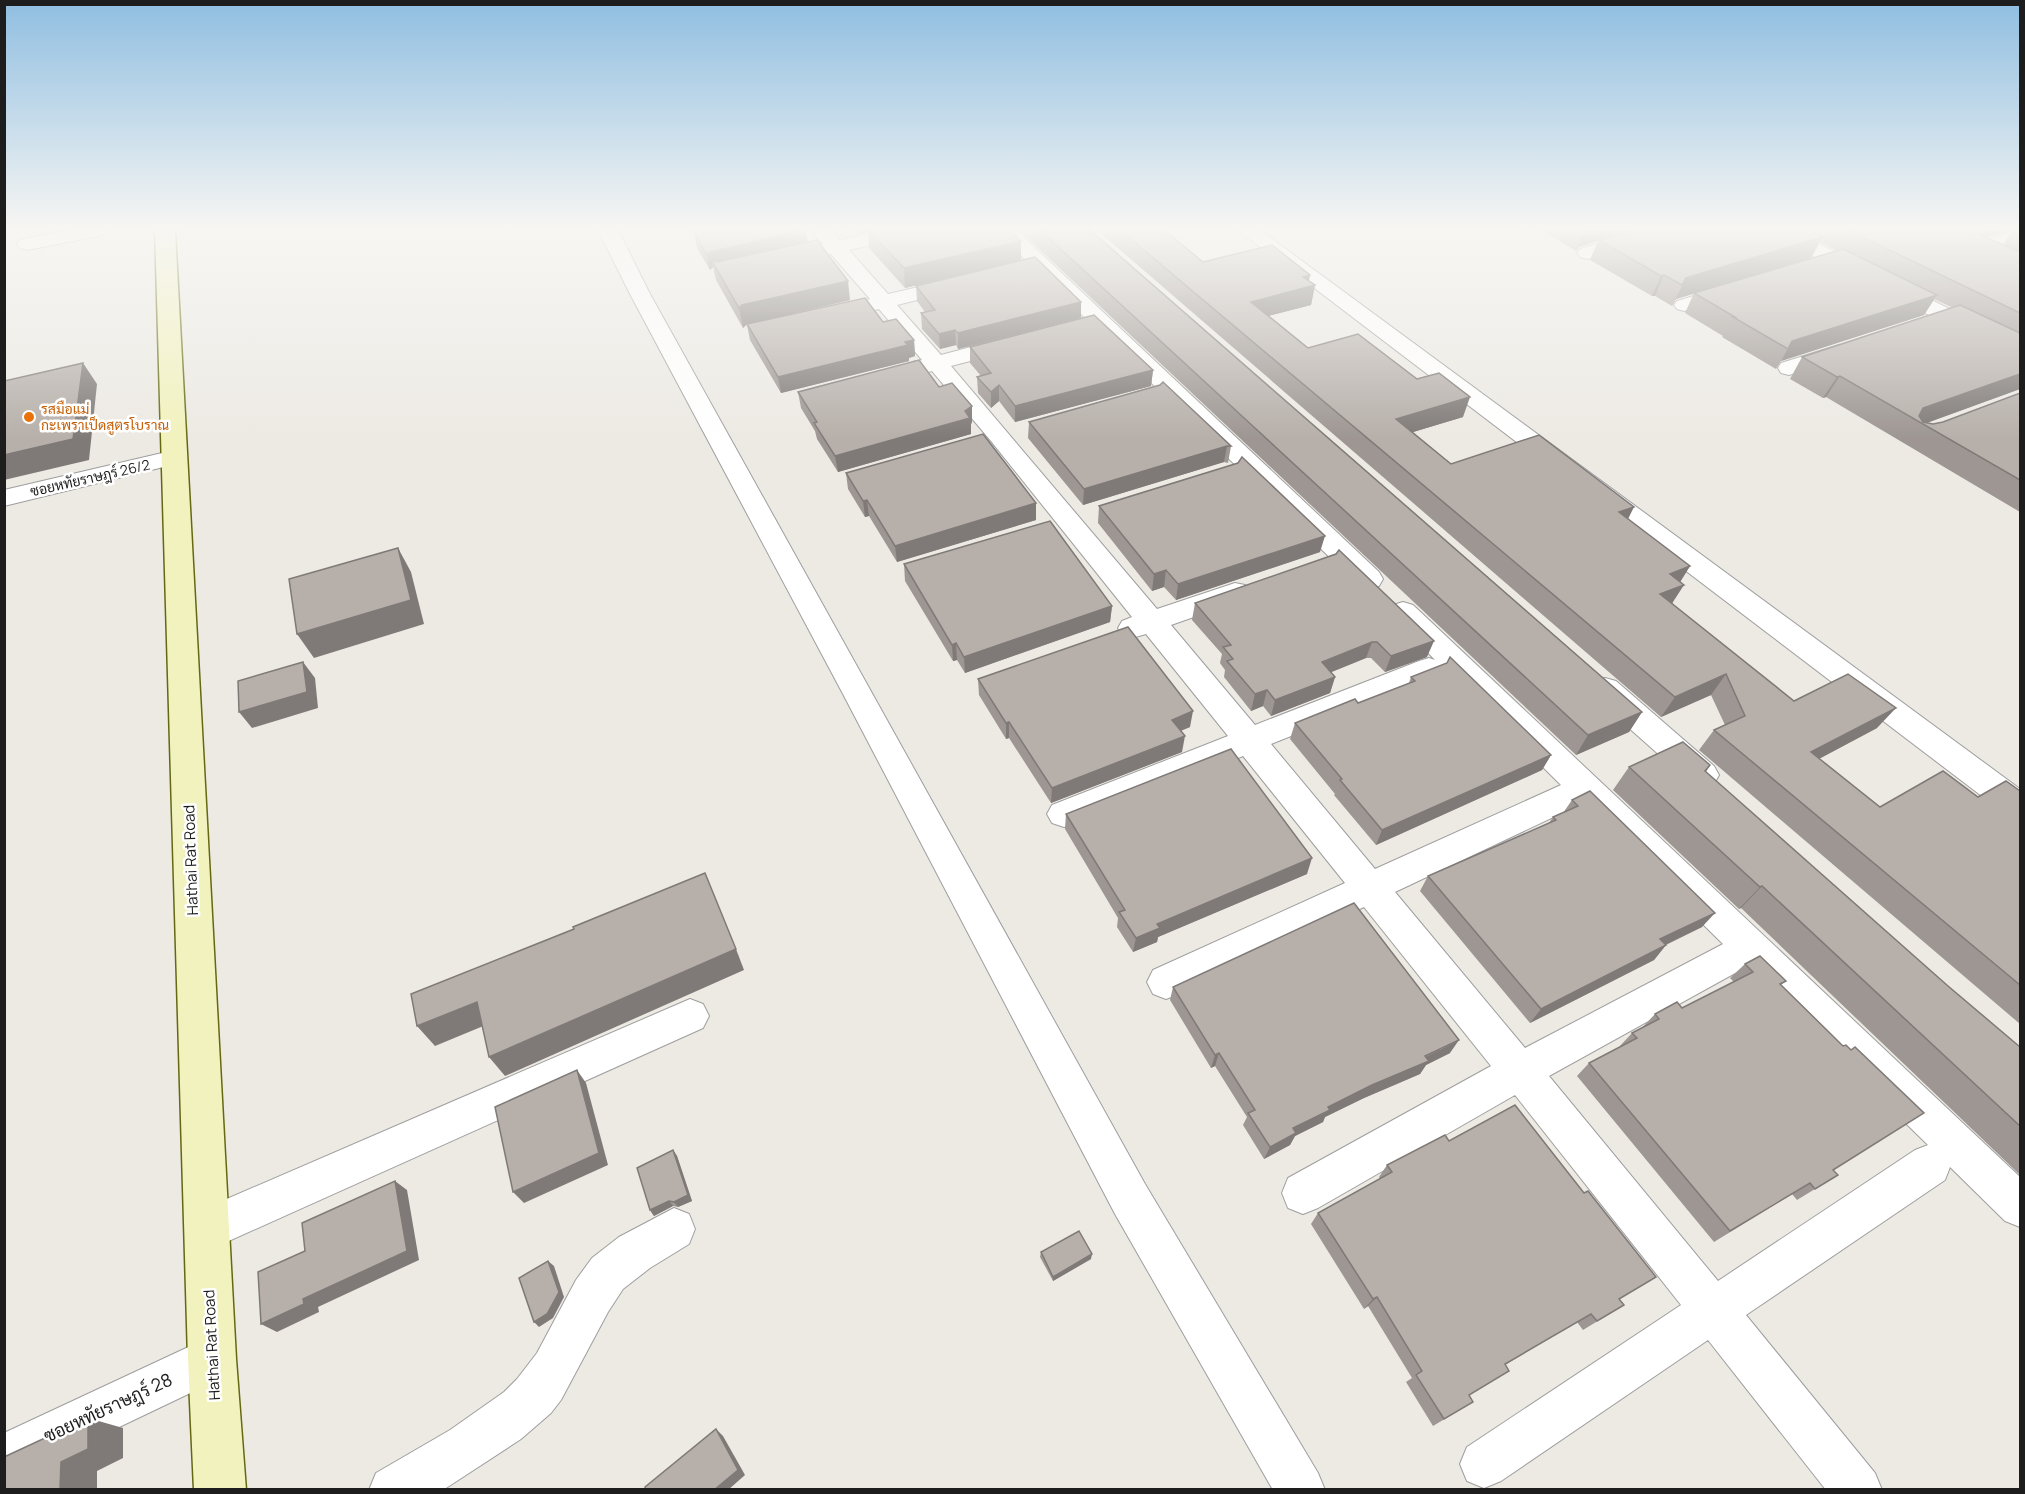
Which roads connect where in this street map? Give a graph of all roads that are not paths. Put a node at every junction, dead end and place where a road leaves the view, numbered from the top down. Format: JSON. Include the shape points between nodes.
{"nodes":[{"id":1,"x":168,"y":300,"type":"edge"},
{"id":2,"x":643,"y":300,"type":"edge"},
{"id":3,"x":882,"y":300,"type":"edge"},
{"id":4,"x":894,"y":300,"type":"edge"},
{"id":5,"x":1078,"y":300,"type":"edge"},
{"id":6,"x":1341,"y":300,"type":"edge"},
{"id":7,"x":1701,"y":300,"type":"edge"},
{"id":8,"x":1915,"y":300,"type":"edge"},
{"id":9,"x":885,"y":302,"type":"junction"},
{"id":10,"x":1684,"y":305,"type":"edge"},
{"id":11,"x":841,"y":312,"type":"edge"},
{"id":12,"x":1948,"y":316,"type":"junction"},
{"id":13,"x":1925,"y":323,"type":"edge"},
{"id":14,"x":1038,"y":336,"type":"edge"},
{"id":15,"x":1857,"y":346,"type":"edge"},
{"id":16,"x":2020,"y":352,"type":"edge"},
{"id":17,"x":938,"y":363,"type":"junction"},
{"id":18,"x":1789,"y":368,"type":"edge"},
{"id":19,"x":906,"y":371,"type":"edge"},
{"id":20,"x":175,"y":457,"type":"junction"},
{"id":21,"x":4,"y":498,"type":"edge"},
{"id":22,"x":1257,"y":584,"type":"edge"},
{"id":23,"x":1150,"y":622,"type":"junction"},
{"id":24,"x":1107,"y":637,"type":"edge"},
{"id":25,"x":1429,"y":669,"type":"edge"},
{"id":26,"x":1582,"y":669,"type":"edge"},
{"id":27,"x":1248,"y":741,"type":"junction"},
{"id":28,"x":1569,"y":795,"type":"dead end"},
{"id":29,"x":1725,"y":795,"type":"edge"},
{"id":30,"x":2020,"y":807,"type":"edge"},
{"id":31,"x":1064,"y":814,"type":"edge"},
{"id":32,"x":1371,"y":889,"type":"junction"},
{"id":33,"x":1733,"y":956,"type":"dead end"},
{"id":34,"x":1166,"y":981,"type":"dead end"},
{"id":35,"x":690,"y":1016,"type":"dead end"},
{"id":36,"x":1520,"y":1071,"type":"junction"},
{"id":37,"x":1930,"y":1165,"type":"dead end"},
{"id":38,"x":1303,"y":1193,"type":"dead end"},
{"id":39,"x":2020,"y":1206,"type":"edge"},
{"id":40,"x":207,"y":1229,"type":"junction"},
{"id":41,"x":674,"y":1229,"type":"dead end"},
{"id":42,"x":1712,"y":1310,"type":"junction"},
{"id":43,"x":212,"y":1359,"type":"junction"},
{"id":44,"x":4,"y":1458,"type":"edge"},
{"id":45,"x":1484,"y":1464,"type":"dead end"},
{"id":46,"x":220,"y":1490,"type":"edge"},
{"id":47,"x":393,"y":1490,"type":"edge"},
{"id":48,"x":1301,"y":1490,"type":"edge"},
{"id":49,"x":1858,"y":1490,"type":"edge"}],
"edges":[{"from":1,"to":20,"type":"main road","name":"Hathai Rat Road"},
{"from":2,"to":48,"type":"street","via":[[1130,1199]]},
{"from":3,"to":9,"type":"street"},
{"from":4,"to":9,"type":"street"},
{"from":5,"to":39,"type":"street"},
{"from":6,"to":30,"type":"street"},
{"from":7,"to":10,"type":"street"},
{"from":8,"to":12,"type":"street"},
{"from":9,"to":11,"type":"street"},
{"from":9,"to":17,"type":"street"},
{"from":12,"to":13,"type":"street"},
{"from":12,"to":16,"type":"street"},
{"from":14,"to":17,"type":"street"},
{"from":15,"to":18,"type":"street"},
{"from":17,"to":19,"type":"street"},
{"from":17,"to":23,"type":"street"},
{"from":20,"to":21,"type":"street","name":"ซอยหทัยราษฎร์ 26/2"},
{"from":20,"to":40,"type":"main road","name":"Hathai Rat Road"},
{"from":22,"to":23,"type":"street"},
{"from":23,"to":24,"type":"street"},
{"from":23,"to":27,"type":"street"},
{"from":25,"to":27,"type":"street"},
{"from":26,"to":29,"type":"street"},
{"from":27,"to":31,"type":"street"},
{"from":27,"to":32,"type":"street"},
{"from":28,"to":32,"type":"street"},
{"from":32,"to":34,"type":"street"},
{"from":32,"to":36,"type":"street"},
{"from":33,"to":36,"type":"street"},
{"from":35,"to":40,"type":"street"},
{"from":36,"to":38,"type":"street"},
{"from":36,"to":42,"type":"street"},
{"from":37,"to":42,"type":"street"},
{"from":40,"to":43,"type":"main road","name":"Hathai Rat Road"},
{"from":41,"to":47,"type":"street","via":[[618,1264],[601,1282],[534,1396],[504,1421]]},
{"from":42,"to":45,"type":"street"},
{"from":42,"to":49,"type":"street"},
{"from":43,"to":44,"type":"street","name":"ซอยหทัยราษฎร์ 28"},
{"from":43,"to":46,"type":"main road","name":"Hathai Rat Road"}]}
